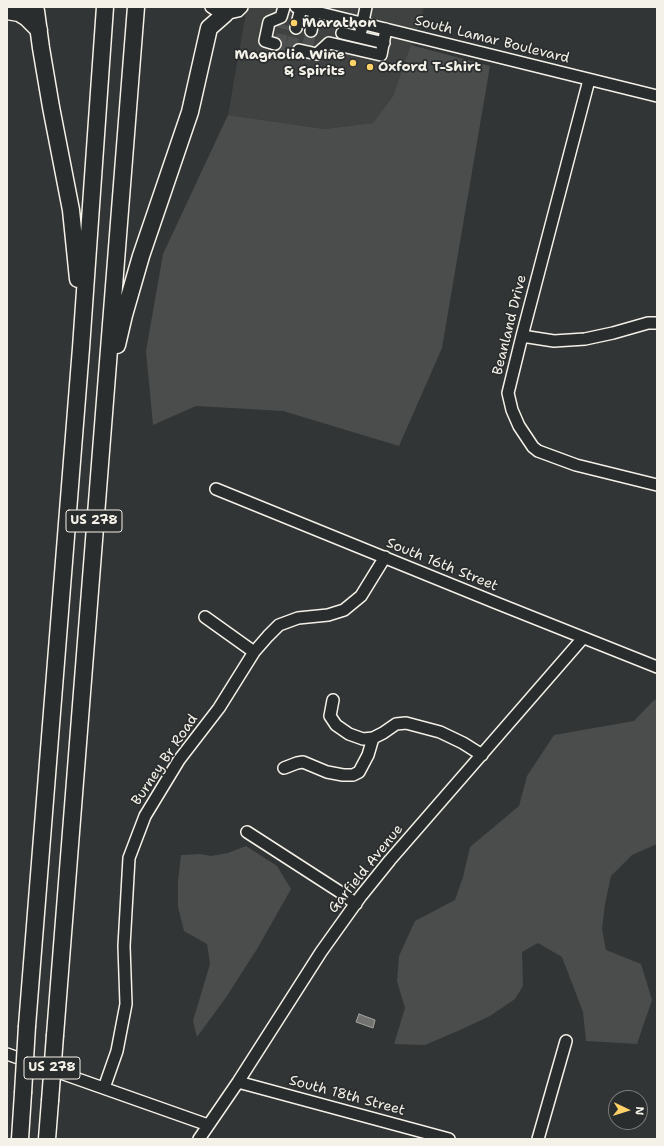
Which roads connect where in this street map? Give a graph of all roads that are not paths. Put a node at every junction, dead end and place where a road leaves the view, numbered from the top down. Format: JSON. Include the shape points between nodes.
{"nodes":[{"id":1,"x":34,"y":7,"type":"edge"},
{"id":2,"x":106,"y":7,"type":"edge"},
{"id":3,"x":136,"y":7,"type":"edge"},
{"id":4,"x":242,"y":7,"type":"edge"},
{"id":5,"x":366,"y":7,"type":"edge"},
{"id":6,"x":298,"y":8,"type":"edge"},
{"id":7,"x":315,"y":9,"type":"edge"},
{"id":8,"x":218,"y":10,"type":"edge"},
{"id":9,"x":7,"y":11,"type":"edge"},
{"id":10,"x":340,"y":14,"type":"edge"},
{"id":11,"x":283,"y":16,"type":"edge"},
{"id":12,"x":362,"y":23,"type":"junction"},
{"id":13,"x":296,"y":28,"type":"tunnel mouth"},
{"id":14,"x":386,"y":29,"type":"junction"},
{"id":15,"x":39,"y":30,"type":"junction"},
{"id":16,"x":311,"y":31,"type":"tunnel mouth"},
{"id":17,"x":342,"y":33,"type":"junction"},
{"id":18,"x":359,"y":37,"type":"junction"},
{"id":19,"x":384,"y":43,"type":"junction"},
{"id":20,"x":275,"y":44,"type":"tunnel mouth"},
{"id":21,"x":339,"y":46,"type":"junction"},
{"id":22,"x":304,"y":49,"type":"tunnel mouth"},
{"id":23,"x":589,"y":80,"type":"junction"},
{"id":24,"x":657,"y":96,"type":"edge"},
{"id":25,"x":657,"y":323,"type":"edge"},
{"id":26,"x":522,"y":336,"type":"junction"},
{"id":27,"x":81,"y":348,"type":"junction"},
{"id":28,"x":104,"y":401,"type":"junction"},
{"id":29,"x":657,"y":486,"type":"edge"},
{"id":30,"x":216,"y":489,"type":"dead end"},
{"id":31,"x":384,"y":557,"type":"junction"},
{"id":32,"x":205,"y":617,"type":"dead end"},
{"id":33,"x":583,"y":638,"type":"junction"},
{"id":34,"x":254,"y":652,"type":"junction"},
{"id":35,"x":657,"y":667,"type":"edge"},
{"id":36,"x":333,"y":700,"type":"dead end"},
{"id":37,"x":373,"y":738,"type":"junction"},
{"id":38,"x":482,"y":755,"type":"junction"},
{"id":39,"x":284,"y":768,"type":"dead end"},
{"id":40,"x":247,"y":832,"type":"dead end"},
{"id":41,"x":356,"y":904,"type":"junction"},
{"id":42,"x":566,"y":1041,"type":"dead end"},
{"id":43,"x":7,"y":1054,"type":"edge"},
{"id":44,"x":238,"y":1082,"type":"junction"},
{"id":45,"x":104,"y":1088,"type":"junction"},
{"id":46,"x":23,"y":1096,"type":"junction"},
{"id":47,"x":208,"y":1125,"type":"junction"},
{"id":48,"x":9,"y":1139,"type":"edge"},
{"id":49,"x":20,"y":1139,"type":"edge"},
{"id":50,"x":47,"y":1139,"type":"edge"},
{"id":51,"x":199,"y":1139,"type":"edge"},
{"id":52,"x":449,"y":1139,"type":"edge"},
{"id":53,"x":538,"y":1139,"type":"edge"}],
"edges":[{"from":1,"to":15,"type":"highway"},
{"from":2,"to":27,"type":"highway","number":"US 278"},
{"from":3,"to":28,"type":"highway","number":"US 278"},
{"from":4,"to":8,"type":"street","via":[[238,11]]},
{"from":5,"to":12,"type":"street"},
{"from":6,"to":7,"type":"street","name":"South Lamar Boulevard"},
{"from":6,"to":13,"type":"street"},
{"from":7,"to":10,"type":"street","name":"South Lamar Boulevard"},
{"from":7,"to":16,"type":"street"},
{"from":8,"to":28,"type":"highway","via":[[210,28],[190,112],[141,256]]},
{"from":9,"to":15,"type":"highway","via":[[19,13]]},
{"from":10,"to":12,"type":"street","name":"South Lamar Boulevard"},
{"from":10,"to":17,"type":"street"},
{"from":11,"to":20,"type":"street","via":[[269,22],[265,41]]},
{"from":12,"to":14,"type":"street","name":"South Lamar Boulevard"},
{"from":12,"to":18,"type":"street"},
{"from":14,"to":19,"type":"street"},
{"from":14,"to":23,"type":"street","name":"South Lamar Boulevard"},
{"from":15,"to":27,"type":"highway","via":[[70,210],[77,271]]},
{"from":17,"to":18,"type":"street"},
{"from":17,"to":21,"type":"street"},
{"from":18,"to":19,"type":"street"},
{"from":19,"to":21,"type":"street","via":[[381,55]]},
{"from":21,"to":22,"type":"street","via":[[329,43],[317,54]]},
{"from":23,"to":24,"type":"street","name":"South Lamar Boulevard"},
{"from":23,"to":26,"type":"street","name":"Beanland Drive"},
{"from":25,"to":26,"type":"street","via":[[585,339],[554,341]]},
{"from":26,"to":29,"type":"street","name":"Beanland Drive","via":[[508,393],[519,426],[533,447],[544,454],[576,465]]},
{"from":27,"to":46,"type":"highway","number":"US 278","bridge":true},
{"from":28,"to":50,"type":"highway","number":"US 278","bridge":true},
{"from":30,"to":31,"type":"street","name":"South 16th Street"},
{"from":31,"to":33,"type":"street","name":"South 16th Street"},
{"from":31,"to":34,"type":"street","name":"Burney Br Road","via":[[361,596],[344,610],[328,615],[298,618],[279,626]]},
{"from":32,"to":34,"type":"street"},
{"from":33,"to":35,"type":"street","name":"South 16th Street"},
{"from":33,"to":38,"type":"street","name":"Garfield Avenue"},
{"from":34,"to":45,"type":"street","name":"Burney Br Road","via":[[145,816],[129,858],[124,946],[126,1004],[117,1051]]},
{"from":36,"to":37,"type":"street","via":[[330,716],[336,726],[363,739]]},
{"from":37,"to":38,"type":"street","via":[[396,724],[406,723],[440,732]]},
{"from":37,"to":39,"type":"street","via":[[359,772],[353,775],[327,772],[303,762]]},
{"from":38,"to":41,"type":"street","name":"Garfield Avenue","via":[[390,860]]},
{"from":40,"to":41,"type":"street"},
{"from":41,"to":44,"type":"street","name":"Garfield Avenue","via":[[321,952]]},
{"from":42,"to":53,"type":"street"},
{"from":43,"to":45,"type":"street"},
{"from":44,"to":47,"type":"street","name":"Garfield Avenue"},
{"from":44,"to":52,"type":"street","name":"South 18th Street"},
{"from":45,"to":47,"type":"street"},
{"from":46,"to":48,"type":"highway"},
{"from":46,"to":49,"type":"highway","number":"US 278"},
{"from":47,"to":51,"type":"street","name":"Garfield Avenue"}]}
